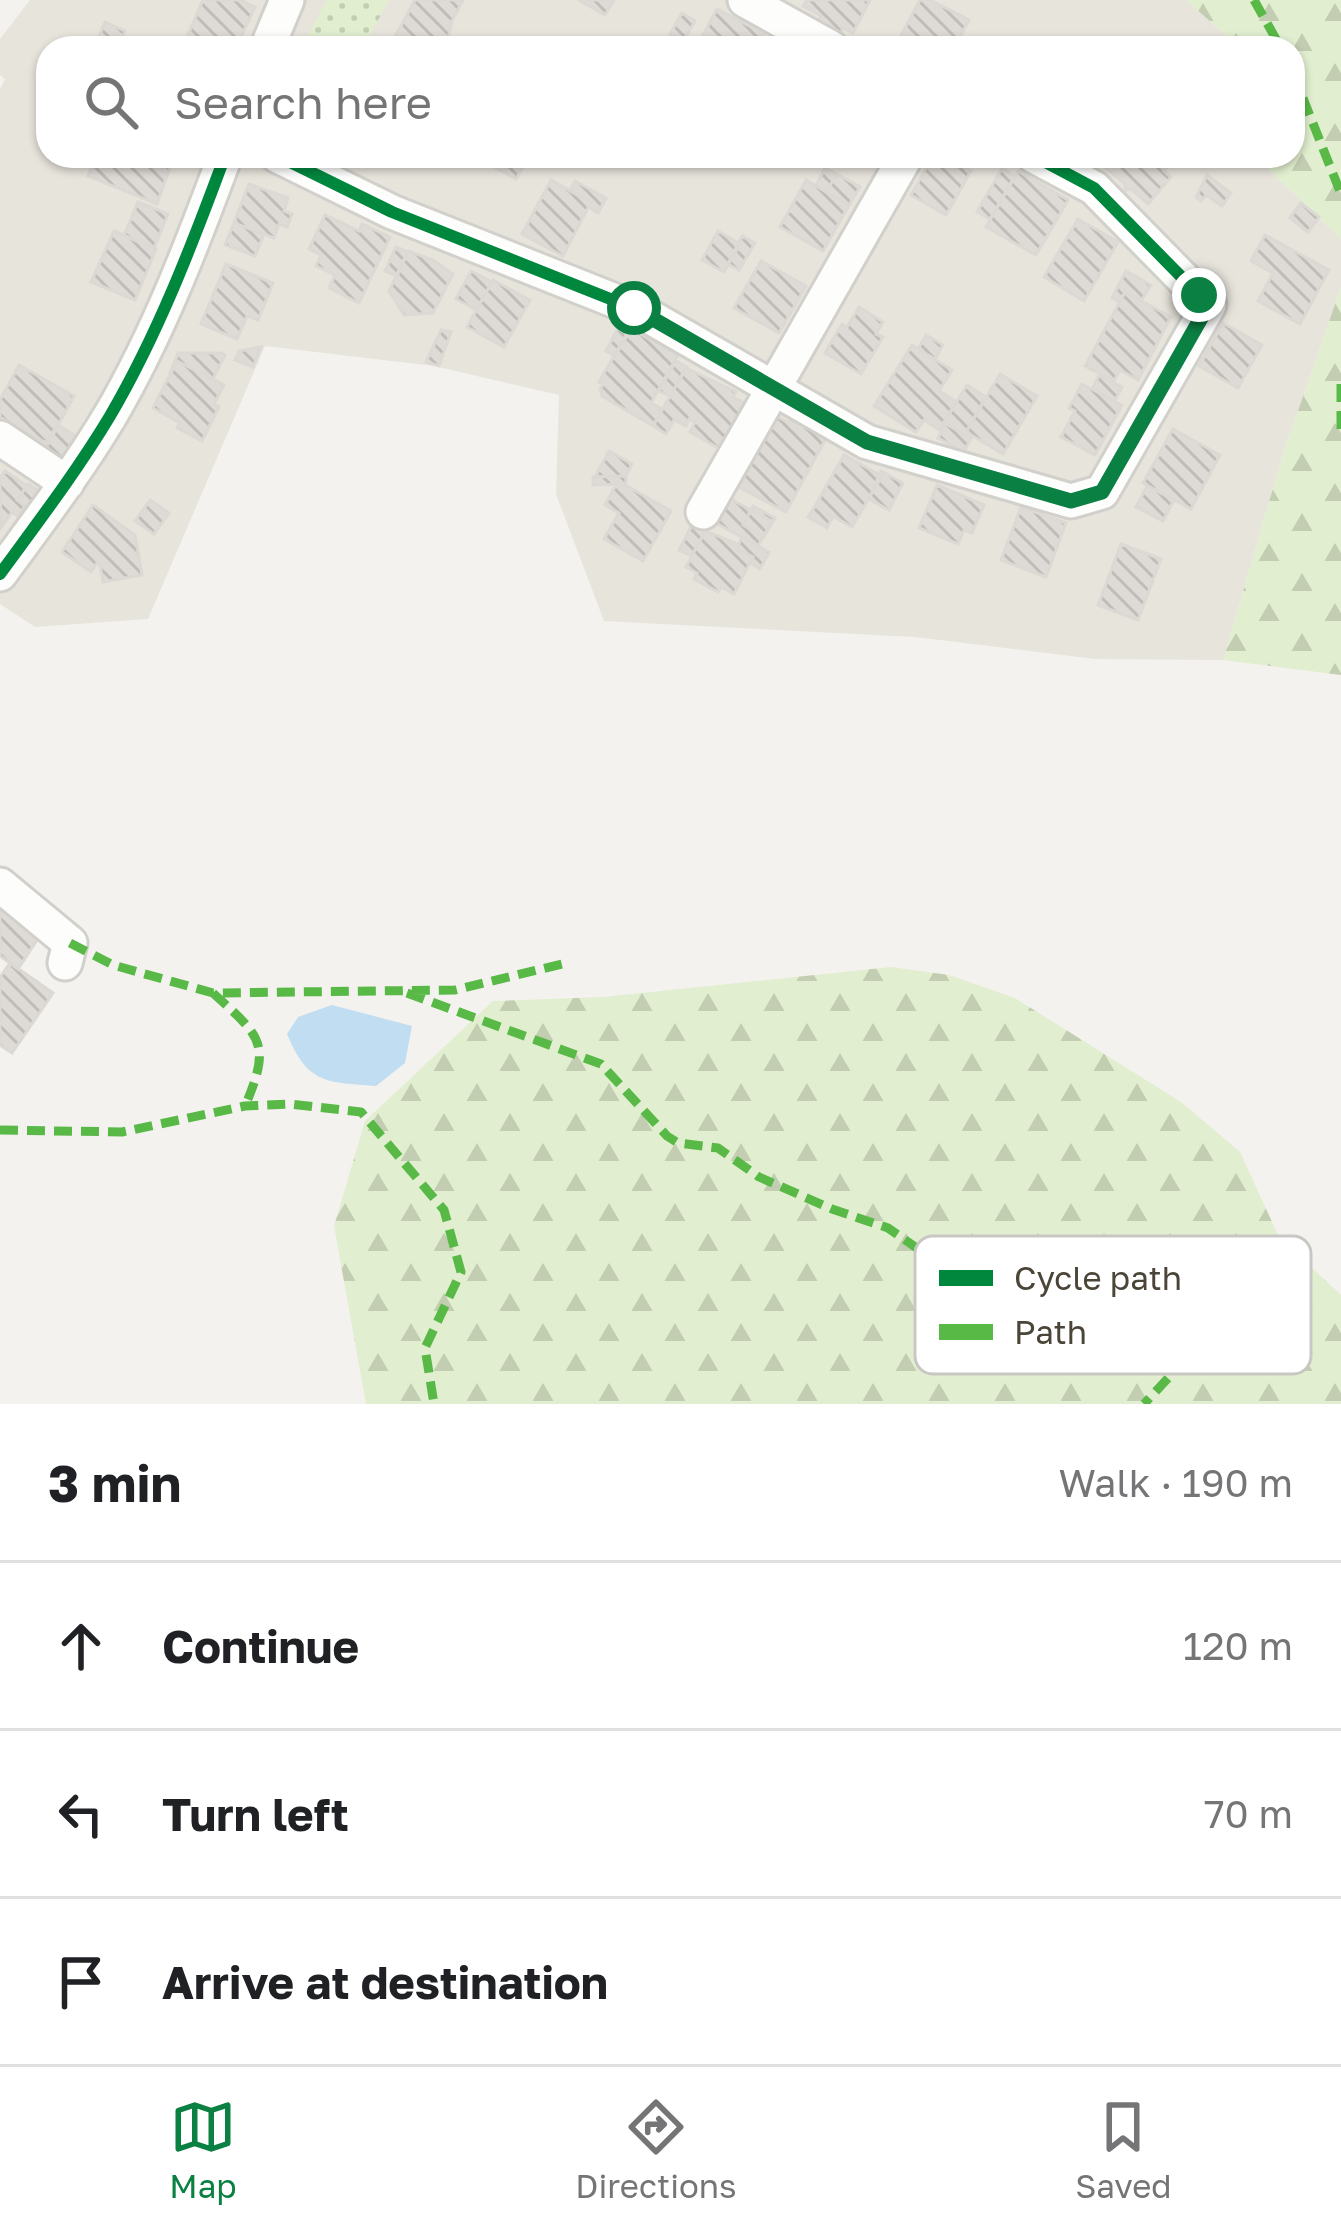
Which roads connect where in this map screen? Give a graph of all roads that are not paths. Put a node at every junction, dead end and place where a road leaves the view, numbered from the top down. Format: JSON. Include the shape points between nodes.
{"nodes":[{"id":1,"x":287,"y":0,"type":"edge"},
{"id":2,"x":745,"y":0,"type":"edge"},
{"id":3,"x":272,"y":36,"type":"edge"},
{"id":4,"x":810,"y":36,"type":"edge"},
{"id":5,"x":220,"y":168,"type":"edge"},
{"id":6,"x":302,"y":168,"type":"edge"},
{"id":7,"x":899,"y":168,"type":"edge"},
{"id":8,"x":1056,"y":168,"type":"edge"},
{"id":9,"x":773,"y":389,"type":"junction"},
{"id":10,"x":0,"y":438,"type":"edge"},
{"id":11,"x":67,"y":483,"type":"junction"},
{"id":12,"x":703,"y":512,"type":"dead end"},
{"id":13,"x":0,"y":574,"type":"edge"},
{"id":14,"x":0,"y":885,"type":"edge"},
{"id":15,"x":65,"y":962,"type":"dead end"}],
"edges":[{"from":1,"to":3,"type":"street"},
{"from":2,"to":4,"type":"street"},
{"from":5,"to":11,"type":"street","via":[[146,349]]},
{"from":6,"to":9,"type":"street","via":[[638,310]]},
{"from":7,"to":9,"type":"street"},
{"from":8,"to":9,"type":"street","via":[[1094,188],[1209,304],[1102,492],[1071,501],[867,442]]},
{"from":9,"to":12,"type":"street"},
{"from":10,"to":11,"type":"street"},
{"from":11,"to":13,"type":"street"},
{"from":14,"to":15,"type":"street","via":[[70,943]]}]}
